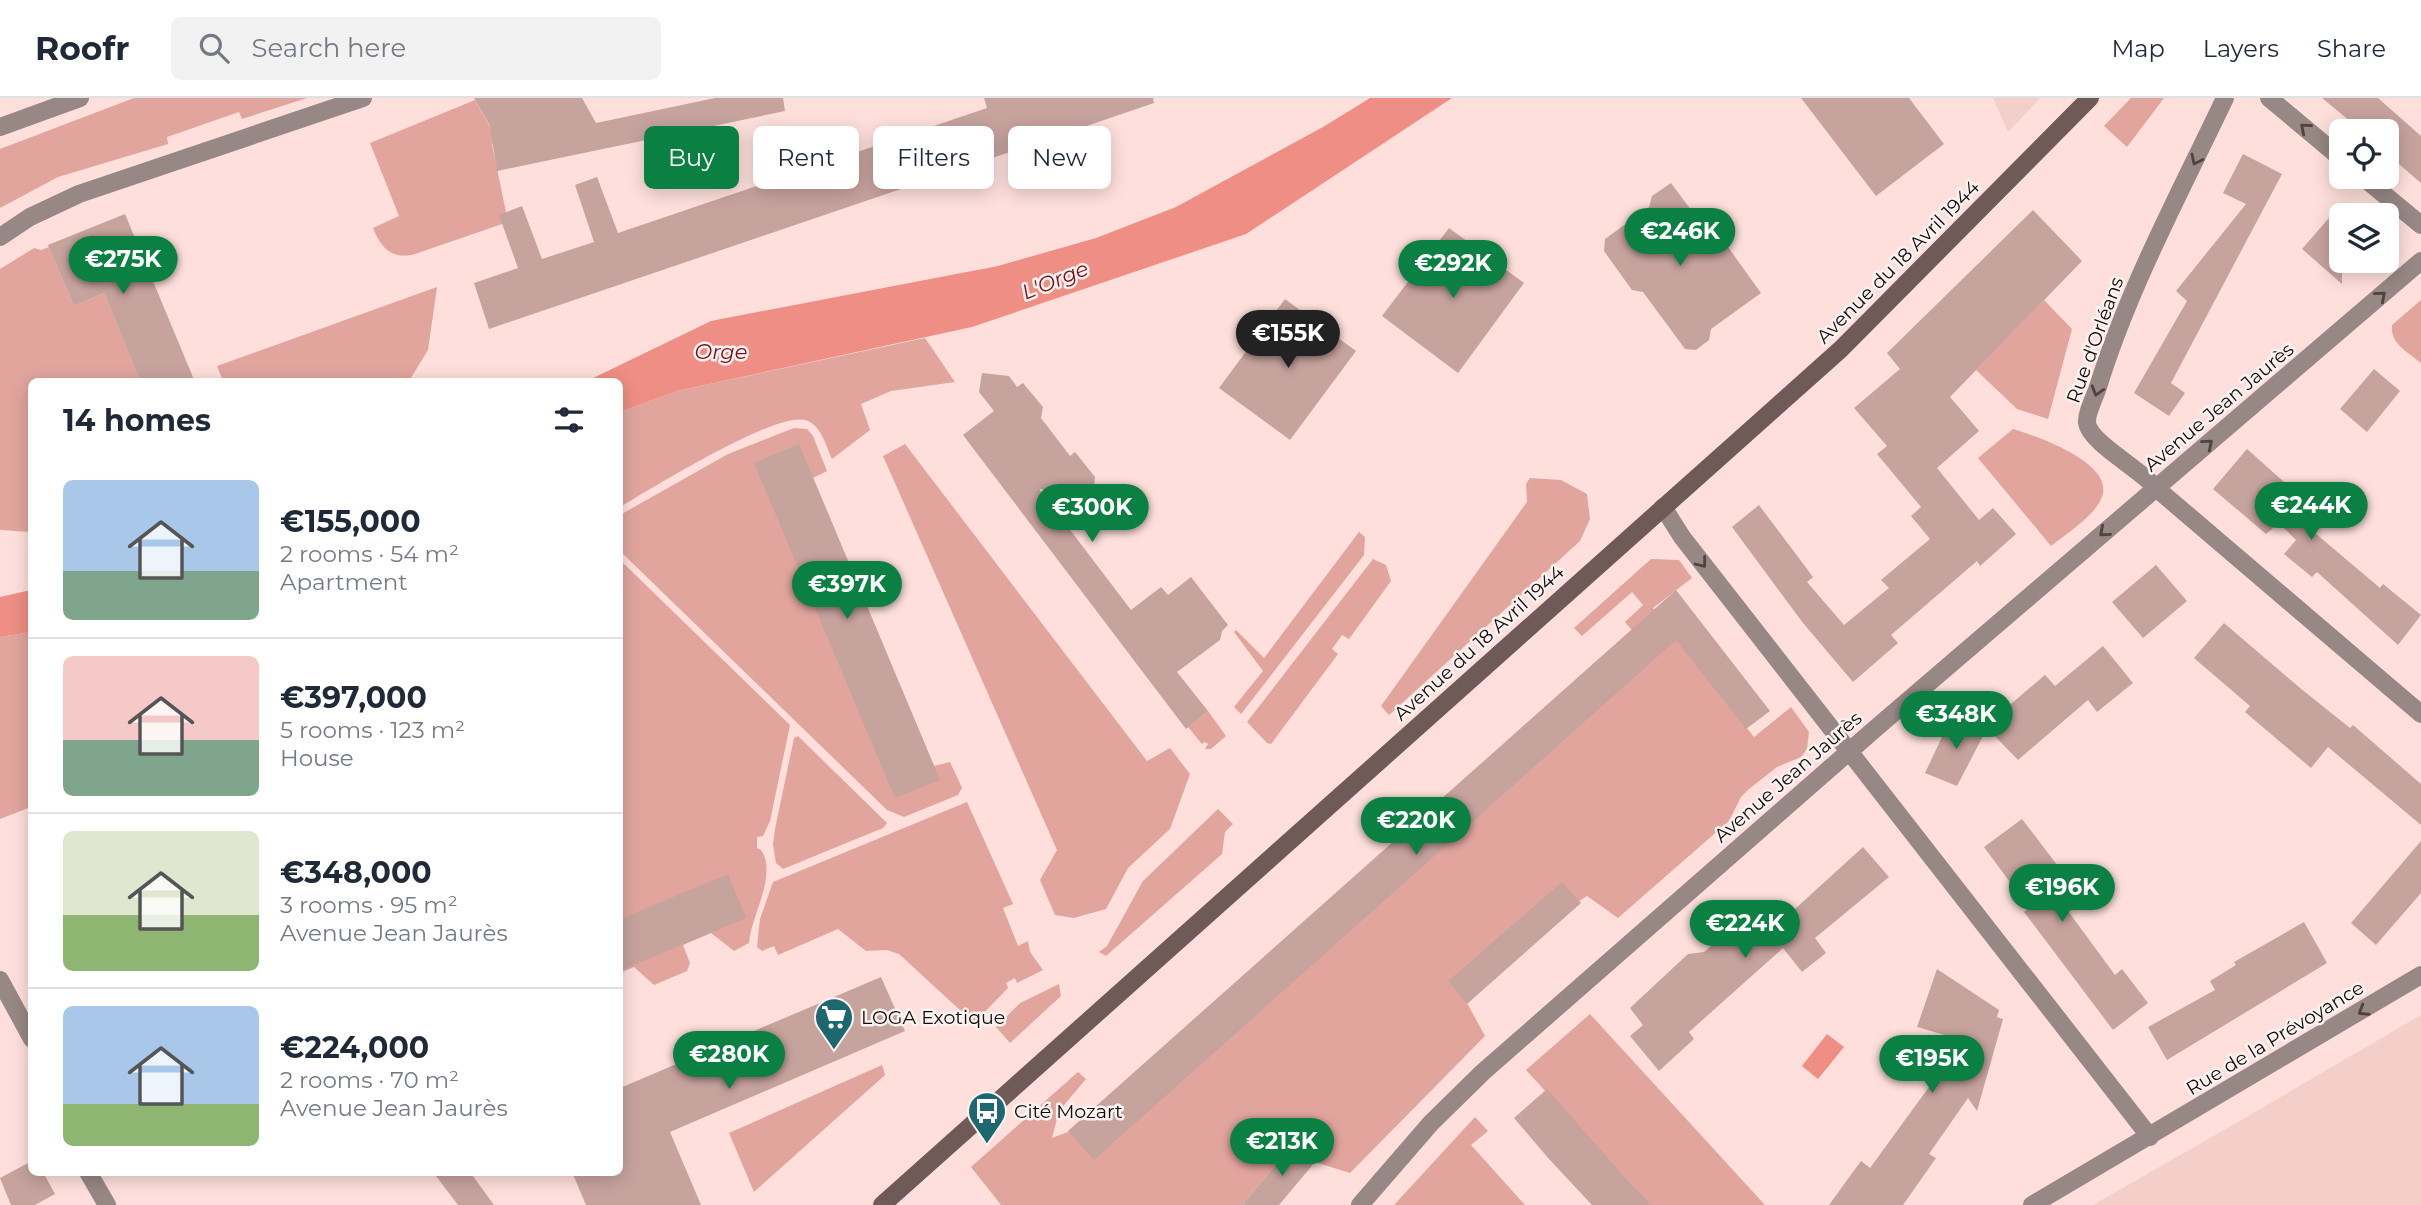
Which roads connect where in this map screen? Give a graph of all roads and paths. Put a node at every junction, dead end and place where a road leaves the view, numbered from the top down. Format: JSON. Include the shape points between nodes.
{"nodes":[{"id":1,"x":80,"y":98,"type":"edge"},
{"id":2,"x":363,"y":98,"type":"edge"},
{"id":3,"x":2090,"y":98,"type":"edge"},
{"id":4,"x":2225,"y":98,"type":"edge"},
{"id":5,"x":2269,"y":98,"type":"edge"},
{"id":6,"x":0,"y":127,"type":"edge"},
{"id":7,"x":2329,"y":148,"type":"edge"},
{"id":8,"x":2378,"y":189,"type":"edge"},
{"id":9,"x":2421,"y":225,"type":"edge"},
{"id":10,"x":0,"y":237,"type":"edge"},
{"id":11,"x":2421,"y":261,"type":"edge"},
{"id":12,"x":2156,"y":488,"type":"junction"},
{"id":13,"x":1663,"y":507,"type":"junction"},
{"id":14,"x":2421,"y":714,"type":"edge"},
{"id":15,"x":1850,"y":752,"type":"junction"},
{"id":16,"x":2421,"y":975,"type":"edge"},
{"id":17,"x":0,"y":980,"type":"edge"},
{"id":18,"x":28,"y":1032,"type":"edge"},
{"id":19,"x":2150,"y":1137,"type":"junction"},
{"id":20,"x":90,"y":1176,"type":"edge"},
{"id":21,"x":107,"y":1205,"type":"edge"},
{"id":22,"x":882,"y":1205,"type":"edge"},
{"id":23,"x":1360,"y":1205,"type":"edge"},
{"id":24,"x":2032,"y":1205,"type":"edge"}],
"edges":[{"from":1,"to":6,"type":"street"},
{"from":2,"to":10,"type":"street","via":[[79,194]]},
{"from":3,"to":13,"type":"street","name":"Avenue du 18 Avril 1944","via":[[1841,349]]},
{"from":4,"to":12,"type":"street","name":"Rue d'Orléans","one_way":true,"via":[[2147,262],[2087,422],[2092,435],[2147,476]]},
{"from":7,"to":5,"type":"street","one_way":true},
{"from":8,"to":9,"type":"street"},
{"from":12,"to":11,"type":"street","name":"Avenue Jean Jaurès","one_way":true},
{"from":12,"to":14,"type":"street","name":"Rue d'Orléans"},
{"from":12,"to":15,"type":"street","name":"Avenue Jean Jaurès","one_way":true},
{"from":13,"to":15,"type":"street","one_way":true},
{"from":13,"to":22,"type":"street","name":"Avenue du 18 Avril 1944"},
{"from":15,"to":19,"type":"street"},
{"from":15,"to":23,"type":"street","name":"Avenue Jean Jaurès","via":[[1483,1072],[1431,1123]]},
{"from":16,"to":19,"type":"street","name":"Rue de la Prévoyance","one_way":true},
{"from":17,"to":18,"type":"street"},
{"from":19,"to":24,"type":"street","name":"Rue de la Prévoyance"},
{"from":20,"to":21,"type":"street"}]}
